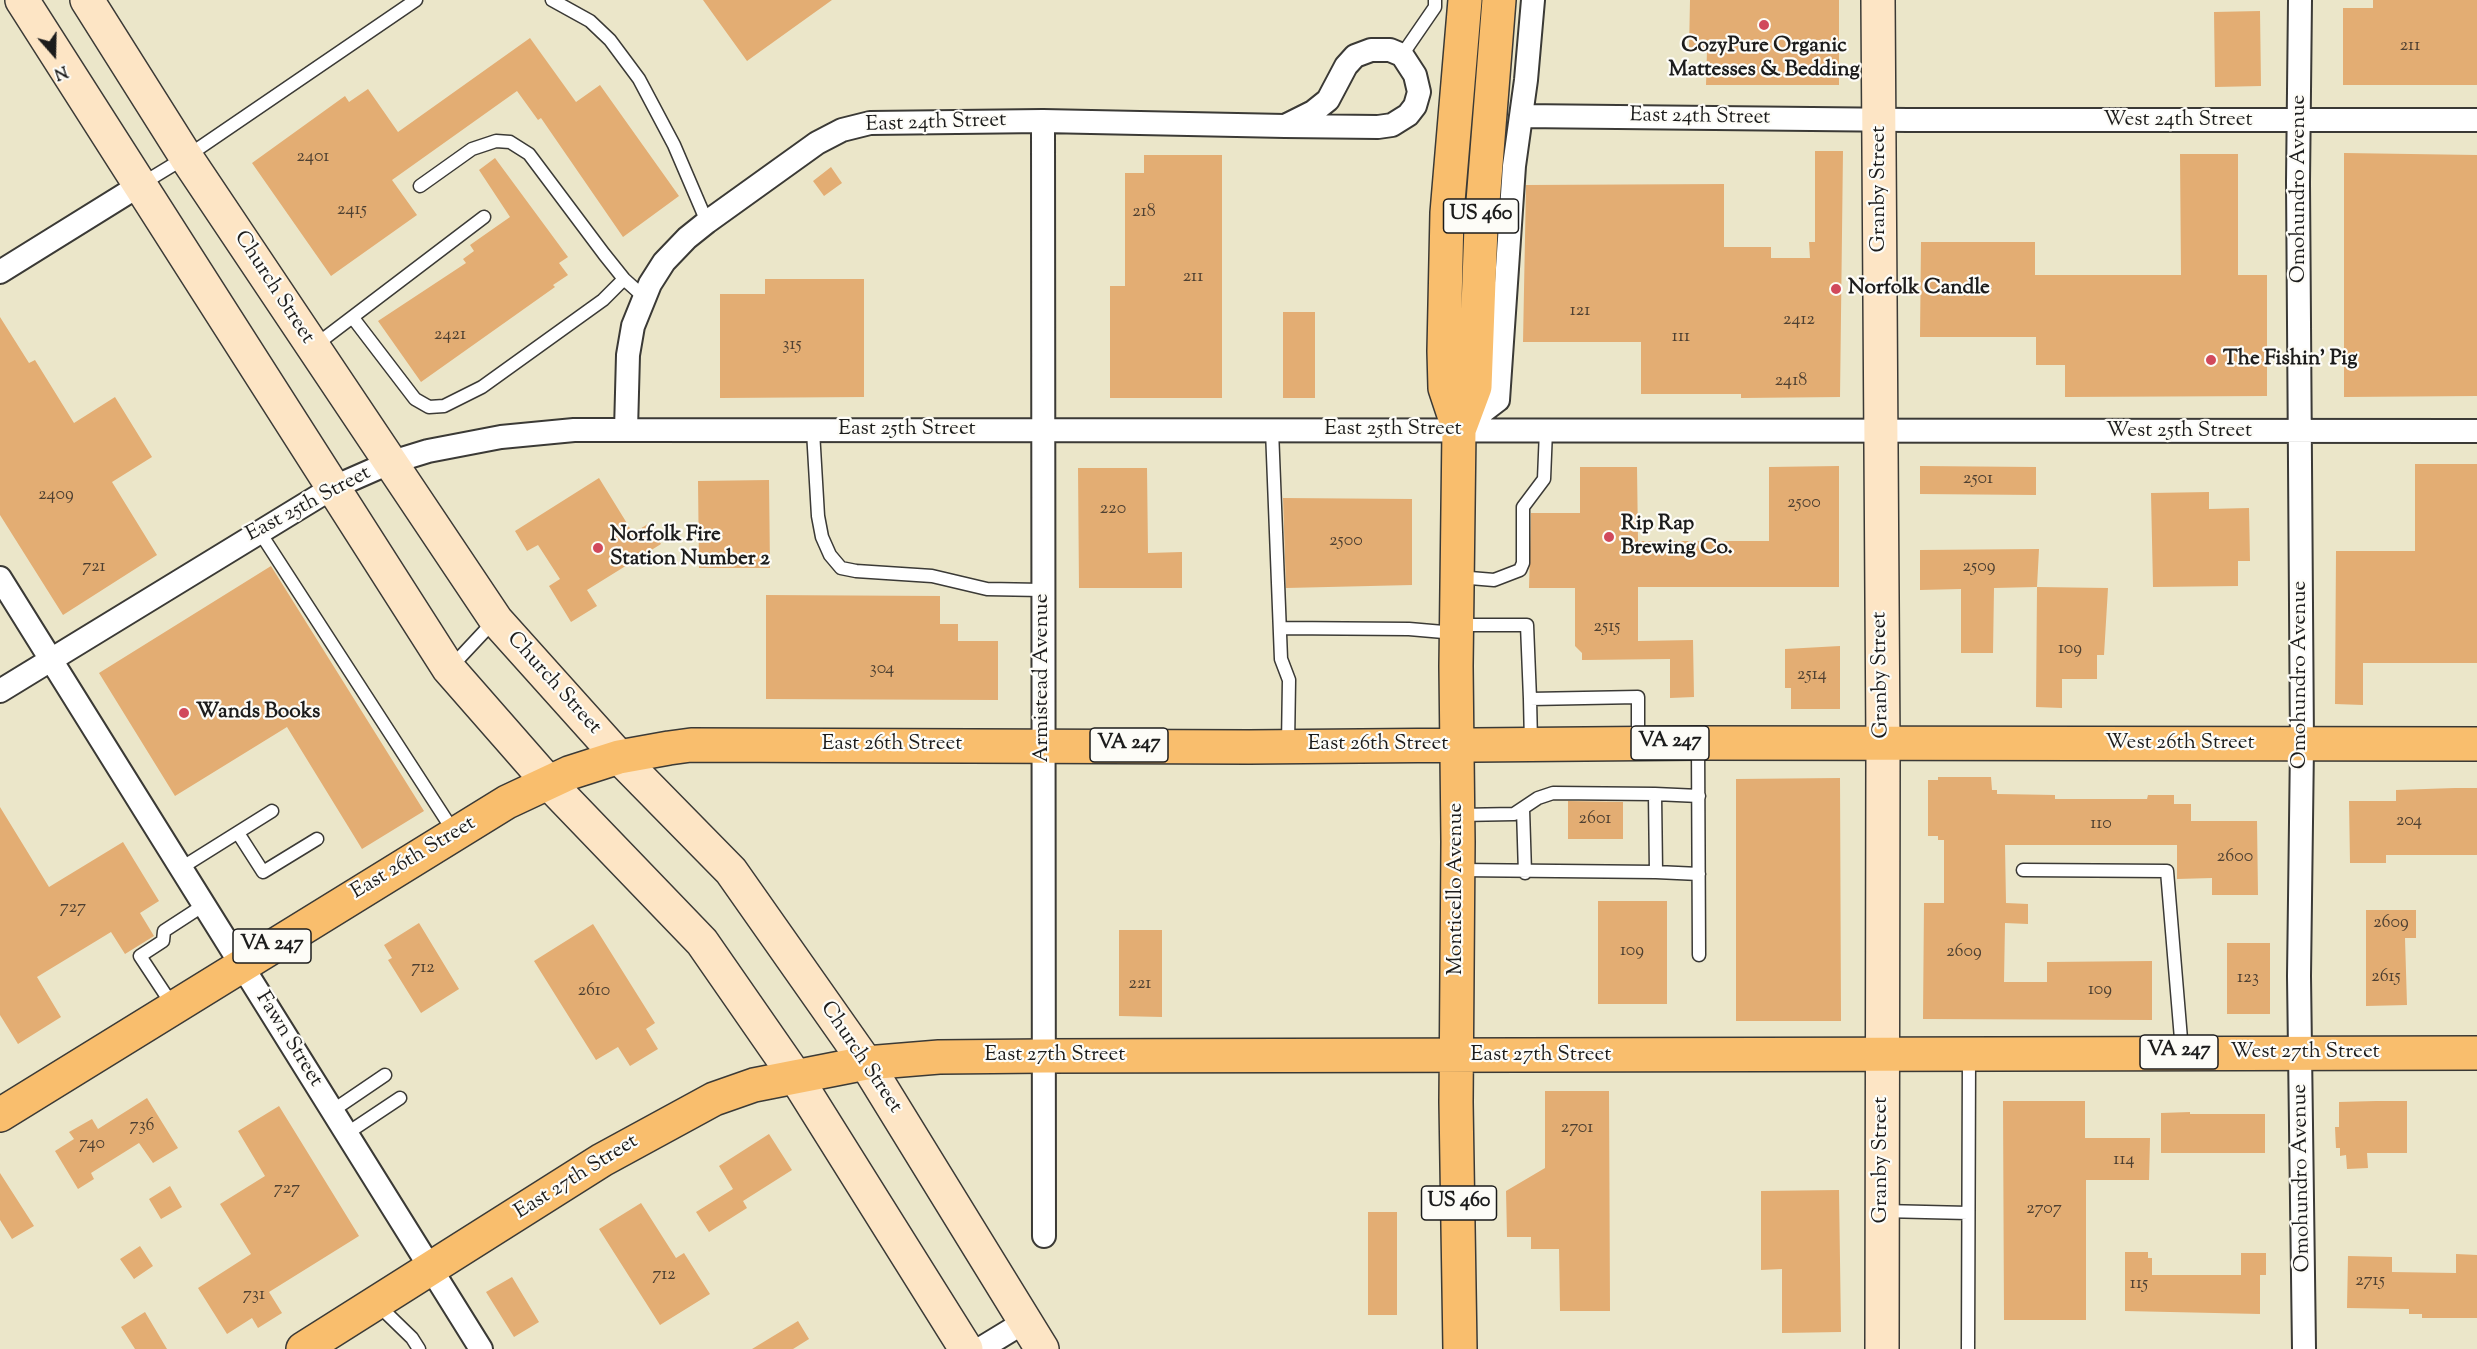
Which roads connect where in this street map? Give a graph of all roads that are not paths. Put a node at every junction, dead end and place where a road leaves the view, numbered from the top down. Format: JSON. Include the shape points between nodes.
{"nodes":[{"id":1,"x":22,"y":0,"type":"edge"},
{"id":2,"x":87,"y":0,"type":"edge"},
{"id":3,"x":416,"y":0,"type":"edge"},
{"id":4,"x":552,"y":0,"type":"edge"},
{"id":5,"x":1435,"y":0,"type":"edge"},
{"id":6,"x":1465,"y":0,"type":"edge"},
{"id":7,"x":1499,"y":0,"type":"edge"},
{"id":8,"x":1533,"y":0,"type":"edge"},
{"id":9,"x":1878,"y":0,"type":"edge"},
{"id":10,"x":2300,"y":0,"type":"edge"},
{"id":11,"x":1402,"y":55,"type":"junction"},
{"id":12,"x":1521,"y":116,"type":"junction"},
{"id":13,"x":1880,"y":120,"type":"junction"},
{"id":14,"x":2477,"y":120,"type":"edge"},
{"id":15,"x":1042,"y":121,"type":"junction"},
{"id":16,"x":2299,"y":121,"type":"junction"},
{"id":17,"x":1285,"y":126,"type":"junction"},
{"id":18,"x":186,"y":157,"type":"junction"},
{"id":19,"x":140,"y":185,"type":"junction"},
{"id":20,"x":420,"y":186,"type":"dead end"},
{"id":21,"x":484,"y":217,"type":"dead end"},
{"id":22,"x":707,"y":222,"type":"junction"},
{"id":23,"x":0,"y":272,"type":"edge"},
{"id":24,"x":624,"y":279,"type":"junction"},
{"id":25,"x":644,"y":297,"type":"junction"},
{"id":26,"x":352,"y":318,"type":"junction"},
{"id":27,"x":312,"y":348,"type":"junction"},
{"id":28,"x":1042,"y":429,"type":"junction"},
{"id":29,"x":626,"y":430,"type":"junction"},
{"id":30,"x":1272,"y":430,"type":"junction"},
{"id":31,"x":1459,"y":430,"type":"junction"},
{"id":32,"x":1546,"y":430,"type":"junction"},
{"id":33,"x":813,"y":431,"type":"junction"},
{"id":34,"x":1881,"y":431,"type":"junction"},
{"id":35,"x":2477,"y":431,"type":"edge"},
{"id":36,"x":2301,"y":432,"type":"junction"},
{"id":37,"x":389,"y":463,"type":"junction"},
{"id":38,"x":333,"y":488,"type":"junction"},
{"id":39,"x":260,"y":531,"type":"junction"},
{"id":40,"x":1457,"y":576,"type":"junction"},
{"id":41,"x":0,"y":579,"type":"edge"},
{"id":42,"x":1042,"y":590,"type":"junction"},
{"id":43,"x":495,"y":620,"type":"junction"},
{"id":44,"x":1280,"y":628,"type":"junction"},
{"id":45,"x":1456,"y":629,"type":"junction"},
{"id":46,"x":51,"y":659,"type":"junction"},
{"id":47,"x":449,"y":669,"type":"junction"},
{"id":48,"x":0,"y":691,"type":"edge"},
{"id":49,"x":1530,"y":699,"type":"junction"},
{"id":50,"x":1638,"y":743,"type":"junction"},
{"id":51,"x":1698,"y":743,"type":"junction"},
{"id":52,"x":1043,"y":744,"type":"junction"},
{"id":53,"x":1531,"y":744,"type":"junction"},
{"id":54,"x":2477,"y":744,"type":"edge"},
{"id":55,"x":1457,"y":745,"type":"junction"},
{"id":56,"x":1883,"y":745,"type":"junction"},
{"id":57,"x":2302,"y":745,"type":"junction"},
{"id":58,"x":1288,"y":746,"type":"junction"},
{"id":59,"x":619,"y":757,"type":"junction"},
{"id":60,"x":548,"y":782,"type":"junction"},
{"id":61,"x":1655,"y":794,"type":"junction"},
{"id":62,"x":1699,"y":796,"type":"junction"},
{"id":63,"x":1523,"y":809,"type":"junction"},
{"id":64,"x":272,"y":811,"type":"dead end"},
{"id":65,"x":1458,"y":815,"type":"junction"},
{"id":66,"x":238,"y":833,"type":"junction"},
{"id":67,"x":455,"y":834,"type":"junction"},
{"id":68,"x":317,"y":839,"type":"dead end"},
{"id":69,"x":181,"y":868,"type":"junction"},
{"id":70,"x":1458,"y":870,"type":"junction"},
{"id":71,"x":2023,"y":870,"type":"dead end"},
{"id":72,"x":1656,"y":872,"type":"junction"},
{"id":73,"x":1525,"y":873,"type":"junction"},
{"id":74,"x":1699,"y":874,"type":"junction"},
{"id":75,"x":204,"y":904,"type":"junction"},
{"id":76,"x":1699,"y":955,"type":"dead end"},
{"id":77,"x":241,"y":965,"type":"junction"},
{"id":78,"x":173,"y":1006,"type":"junction"},
{"id":79,"x":2182,"y":1052,"type":"junction"},
{"id":80,"x":2300,"y":1053,"type":"junction"},
{"id":81,"x":2477,"y":1053,"type":"edge"},
{"id":82,"x":1969,"y":1055,"type":"junction"},
{"id":83,"x":1044,"y":1056,"type":"junction"},
{"id":84,"x":1457,"y":1056,"type":"junction"},
{"id":85,"x":1881,"y":1056,"type":"junction"},
{"id":86,"x":866,"y":1063,"type":"junction"},
{"id":87,"x":385,"y":1075,"type":"dead end"},
{"id":88,"x":795,"y":1076,"type":"junction"},
{"id":89,"x":400,"y":1098,"type":"dead end"},
{"id":90,"x":332,"y":1111,"type":"junction"},
{"id":91,"x":0,"y":1115,"type":"edge"},
{"id":92,"x":346,"y":1134,"type":"junction"},
{"id":93,"x":1882,"y":1211,"type":"junction"},
{"id":94,"x":1968,"y":1214,"type":"junction"},
{"id":95,"x":1044,"y":1236,"type":"dead end"},
{"id":96,"x":430,"y":1270,"type":"junction"},
{"id":97,"x":377,"y":1304,"type":"junction"},
{"id":98,"x":1026,"y":1321,"type":"junction"},
{"id":99,"x":303,"y":1349,"type":"edge"},
{"id":100,"x":419,"y":1349,"type":"edge"},
{"id":101,"x":481,"y":1349,"type":"edge"},
{"id":102,"x":966,"y":1349,"type":"edge"},
{"id":103,"x":980,"y":1349,"type":"edge"},
{"id":104,"x":1042,"y":1349,"type":"edge"},
{"id":105,"x":1460,"y":1349,"type":"edge"},
{"id":106,"x":1882,"y":1349,"type":"edge"},
{"id":107,"x":1968,"y":1349,"type":"edge"},
{"id":108,"x":2304,"y":1349,"type":"edge"}],
"edges":[{"from":1,"to":19,"type":"main road"},
{"from":2,"to":18,"type":"main road","name":"Church Street"},
{"from":3,"to":18,"type":"lane"},
{"from":4,"to":22,"type":"lane","via":[[590,21],[639,79],[674,144]]},
{"from":5,"to":11,"type":"lane","via":[[1435,8]]},
{"from":6,"to":31,"type":"main road","name":"Monticello Avenue","number":"US 460","via":[[1444,286],[1445,388]]},
{"from":7,"to":31,"type":"main road","name":"Monticello Avenue","number":"US 460","via":[[1481,227],[1475,387]]},
{"from":8,"to":12,"type":"street"},
{"from":9,"to":13,"type":"main road","name":"Granby Street"},
{"from":10,"to":16,"type":"street","name":"Omohundro Avenue"},
{"from":11,"to":17,"type":"street","name":"East 24th Street","via":[[1390,50],[1371,50],[1355,56],[1328,100]]},
{"from":11,"to":17,"type":"street","name":"East 24th Street","via":[[1415,75],[1419,92],[1408,115],[1392,125]]},
{"from":12,"to":13,"type":"street","name":"East 24th Street"},
{"from":12,"to":31,"type":"street","via":[[1498,400]]},
{"from":13,"to":16,"type":"street","name":"West 24th Street"},
{"from":13,"to":34,"type":"main road","name":"Granby Street"},
{"from":14,"to":16,"type":"street","name":"West 24th Street"},
{"from":15,"to":17,"type":"street","name":"East 24th Street"},
{"from":15,"to":22,"type":"street","name":"East 24th Street","via":[[870,123],[842,130],[817,143]]},
{"from":15,"to":28,"type":"street","name":"Armistead Avenue"},
{"from":16,"to":36,"type":"street","name":"Omohundro Avenue"},
{"from":18,"to":19,"type":"lane"},
{"from":18,"to":27,"type":"main road","name":"Church Street"},
{"from":19,"to":23,"type":"street"},
{"from":19,"to":38,"type":"main road"},
{"from":20,"to":24,"type":"lane","via":[[472,149],[496,141],[510,142],[529,154]]},
{"from":21,"to":26,"type":"lane"},
{"from":22,"to":25,"type":"street","name":"East 24th Street","via":[[664,262]]},
{"from":24,"to":25,"type":"lane"},
{"from":24,"to":26,"type":"lane","via":[[603,300],[482,387],[444,406],[429,407],[415,399]]},
{"from":25,"to":29,"type":"street","name":"East 24th Street","via":[[628,355]]},
{"from":26,"to":27,"type":"lane"},
{"from":27,"to":37,"type":"main road","name":"Church Street"},
{"from":28,"to":30,"type":"street","name":"East 25th Street"},
{"from":28,"to":33,"type":"street","name":"East 25th Street"},
{"from":28,"to":42,"type":"street","name":"Armistead Avenue"},
{"from":29,"to":33,"type":"street","name":"East 25th Street"},
{"from":29,"to":37,"type":"street","name":"East 25th Street","via":[[501,437]]},
{"from":30,"to":31,"type":"street","name":"East 25th Street"},
{"from":30,"to":44,"type":"lane"},
{"from":31,"to":32,"type":"street","name":"East 25th Street"},
{"from":31,"to":40,"type":"main road","name":"Monticello Avenue","number":"US 460"},
{"from":32,"to":34,"type":"street","name":"East 25th Street"},
{"from":32,"to":40,"type":"lane","via":[[1544,479],[1523,507],[1520,570],[1494,580]]},
{"from":33,"to":42,"type":"lane","via":[[822,537],[841,568],[932,576],[987,589]]},
{"from":34,"to":36,"type":"street","name":"West 25th Street"},
{"from":34,"to":56,"type":"main road","name":"Granby Street"},
{"from":35,"to":36,"type":"street","name":"West 25th Street"},
{"from":36,"to":57,"type":"street","name":"Omohundro Avenue"},
{"from":37,"to":38,"type":"street","name":"East 25th Street"},
{"from":37,"to":43,"type":"main road","name":"Church Street"},
{"from":38,"to":39,"type":"street","name":"East 25th Street"},
{"from":38,"to":47,"type":"main road"},
{"from":39,"to":46,"type":"street","name":"East 25th Street"},
{"from":39,"to":67,"type":"lane"},
{"from":40,"to":45,"type":"main road","name":"Monticello Avenue","number":"US 460"},
{"from":41,"to":46,"type":"street","name":"Fawn Street"},
{"from":42,"to":52,"type":"street","name":"Armistead Avenue"},
{"from":43,"to":47,"type":"lane"},
{"from":43,"to":59,"type":"main road","name":"Church Street"},
{"from":44,"to":45,"type":"lane"},
{"from":44,"to":58,"type":"lane","via":[[1281,659],[1288,680]]},
{"from":45,"to":49,"type":"lane","via":[[1527,625]]},
{"from":45,"to":55,"type":"main road","name":"Monticello Avenue","number":"US 460"},
{"from":46,"to":48,"type":"street","name":"East 25th Street"},
{"from":46,"to":69,"type":"street","name":"Fawn Street"},
{"from":47,"to":60,"type":"main road"},
{"from":49,"to":50,"type":"lane","via":[[1638,697]]},
{"from":49,"to":53,"type":"lane"},
{"from":50,"to":51,"type":"main road","name":"East 26th Street","number":"VA 247"},
{"from":50,"to":53,"type":"main road","name":"East 26th Street","number":"VA 247"},
{"from":51,"to":56,"type":"main road","name":"East 26th Street","number":"VA 247"},
{"from":51,"to":62,"type":"lane"},
{"from":52,"to":58,"type":"main road","name":"East 26th Street","number":"VA 247"},
{"from":52,"to":59,"type":"main road","name":"East 26th Street","number":"VA 247","via":[[691,745]]},
{"from":52,"to":83,"type":"street","name":"Armistead Avenue"},
{"from":53,"to":55,"type":"main road","name":"East 26th Street","number":"VA 247"},
{"from":54,"to":57,"type":"main road","name":"West 26th Street","number":"VA 247"},
{"from":55,"to":58,"type":"main road","name":"East 26th Street","number":"VA 247"},
{"from":55,"to":65,"type":"main road","name":"Monticello Avenue","number":"US 460"},
{"from":56,"to":57,"type":"main road","name":"West 26th Street","number":"VA 247"},
{"from":56,"to":85,"type":"main road","name":"Granby Street"},
{"from":57,"to":80,"type":"street","name":"Omohundro Avenue"},
{"from":59,"to":60,"type":"main road","name":"East 26th Street","number":"VA 247"},
{"from":59,"to":86,"type":"main road","name":"Church Street","via":[[731,871]]},
{"from":60,"to":67,"type":"main road","name":"East 26th Street","number":"VA 247"},
{"from":60,"to":88,"type":"main road","via":[[702,942]]},
{"from":61,"to":62,"type":"lane"},
{"from":61,"to":63,"type":"lane","via":[[1553,793]]},
{"from":61,"to":72,"type":"lane"},
{"from":62,"to":74,"type":"lane"},
{"from":63,"to":65,"type":"lane","via":[[1514,814]]},
{"from":63,"to":73,"type":"lane"},
{"from":64,"to":66,"type":"lane"},
{"from":65,"to":70,"type":"main road","name":"Monticello Avenue","number":"US 460"},
{"from":66,"to":68,"type":"lane","via":[[263,872]]},
{"from":66,"to":69,"type":"lane"},
{"from":67,"to":77,"type":"main road","name":"East 26th Street","number":"VA 247"},
{"from":69,"to":75,"type":"street","name":"Fawn Street"},
{"from":70,"to":73,"type":"lane"},
{"from":70,"to":84,"type":"main road","name":"Monticello Avenue","number":"US 460"},
{"from":71,"to":79,"type":"lane","via":[[2167,871]]},
{"from":72,"to":73,"type":"lane"},
{"from":72,"to":74,"type":"lane"},
{"from":74,"to":76,"type":"lane"},
{"from":75,"to":77,"type":"street","name":"Fawn Street"},
{"from":75,"to":78,"type":"lane","via":[[164,931],[163,941],[140,956]]},
{"from":77,"to":78,"type":"main road","name":"East 26th Street","number":"VA 247"},
{"from":77,"to":90,"type":"street","name":"Fawn Street"},
{"from":78,"to":91,"type":"main road","name":"East 26th Street","number":"VA 247"},
{"from":79,"to":80,"type":"main road","name":"West 27th Street","number":"VA 247"},
{"from":79,"to":82,"type":"main road","name":"West 27th Street","number":"VA 247"},
{"from":80,"to":81,"type":"main road","name":"West 27th Street","number":"VA 247"},
{"from":80,"to":108,"type":"street","name":"Omohundro Avenue"},
{"from":82,"to":85,"type":"main road","name":"West 27th Street","number":"VA 247"},
{"from":82,"to":94,"type":"lane"},
{"from":83,"to":84,"type":"main road","name":"East 27th Street","number":"VA 247"},
{"from":83,"to":86,"type":"main road","name":"East 27th Street","number":"VA 247","via":[[939,1057]]},
{"from":83,"to":95,"type":"street","name":"Armistead Avenue"},
{"from":84,"to":85,"type":"main road","name":"East 27th Street","number":"VA 247"},
{"from":84,"to":105,"type":"main road","name":"Monticello Avenue","number":"US 460"},
{"from":85,"to":93,"type":"main road","name":"Granby Street"},
{"from":86,"to":88,"type":"main road","name":"East 27th Street","number":"VA 247"},
{"from":86,"to":98,"type":"main road","name":"Church Street"},
{"from":87,"to":90,"type":"lane"},
{"from":88,"to":96,"type":"main road","name":"East 27th Street","number":"VA 247","via":[[714,1099],[653,1131]]},
{"from":88,"to":102,"type":"main road"},
{"from":89,"to":92,"type":"lane"},
{"from":90,"to":92,"type":"street","name":"Fawn Street"},
{"from":92,"to":96,"type":"street","name":"Fawn Street"},
{"from":93,"to":94,"type":"lane"},
{"from":93,"to":106,"type":"main road","name":"Granby Street"},
{"from":94,"to":107,"type":"lane"},
{"from":96,"to":97,"type":"main road","name":"East 27th Street","number":"VA 247"},
{"from":96,"to":101,"type":"street","name":"Fawn Street"},
{"from":97,"to":99,"type":"main road","name":"East 27th Street","number":"VA 247"},
{"from":97,"to":100,"type":"lane"},
{"from":98,"to":103,"type":"street"},
{"from":98,"to":104,"type":"main road","name":"Church Street"}]}
